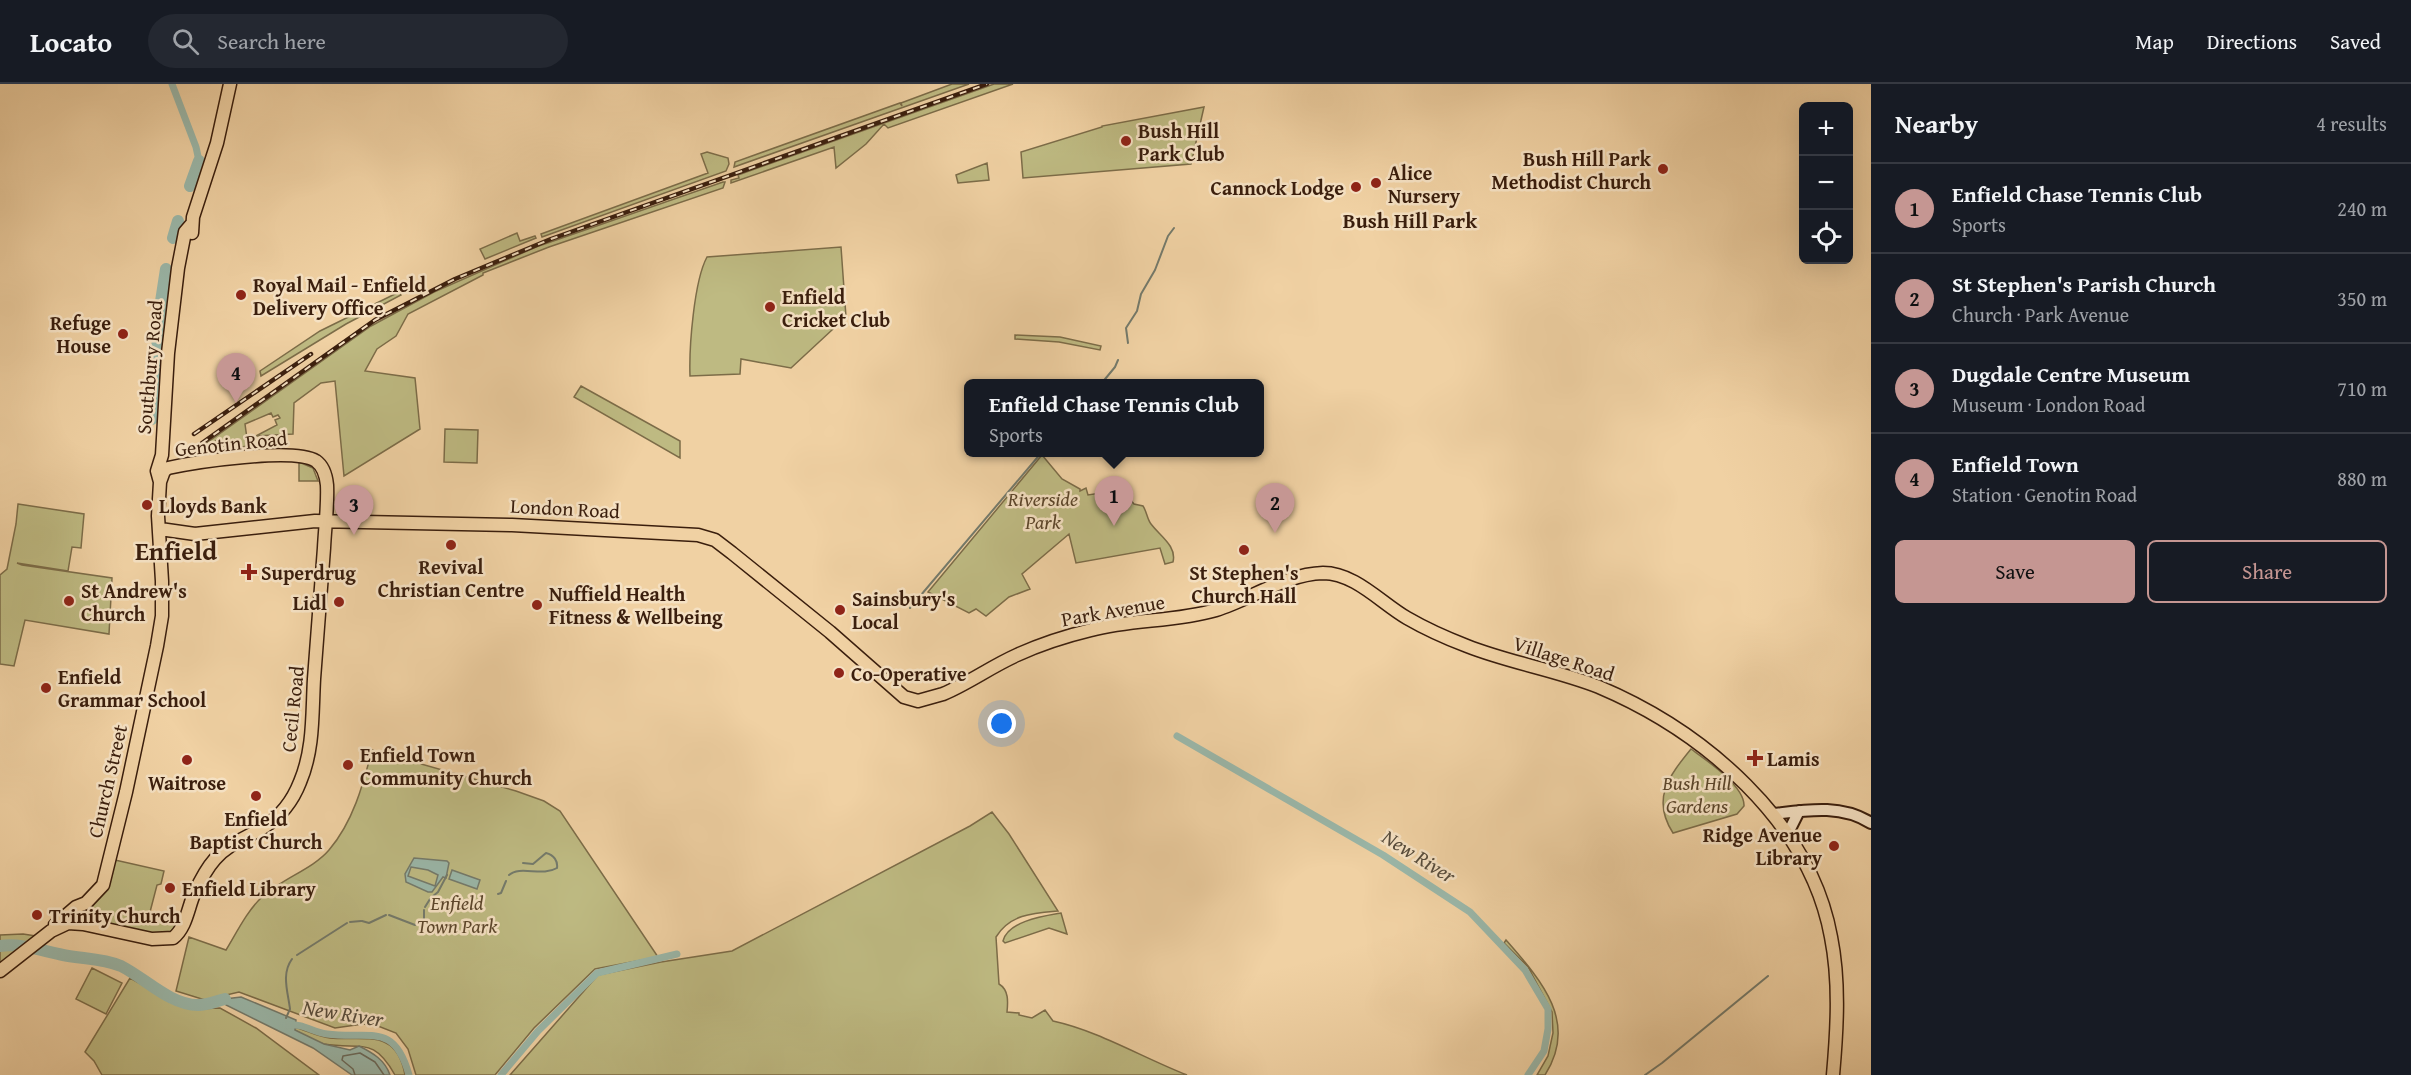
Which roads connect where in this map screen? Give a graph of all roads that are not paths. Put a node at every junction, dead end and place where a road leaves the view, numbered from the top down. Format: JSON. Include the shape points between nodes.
{"nodes":[{"id":1,"x":230,"y":84,"type":"edge"},
{"id":2,"x":163,"y":476,"type":"junction"},
{"id":3,"x":327,"y":483,"type":"junction"},
{"id":4,"x":326,"y":522,"type":"junction"},
{"id":5,"x":348,"y":522,"type":"junction"},
{"id":6,"x":160,"y":529,"type":"junction"},
{"id":7,"x":1329,"y":573,"type":"joint"},
{"id":8,"x":910,"y":700,"type":"joint"},
{"id":9,"x":1798,"y":811,"type":"junction"},
{"id":10,"x":1771,"y":812,"type":"junction"},
{"id":11,"x":1871,"y":823,"type":"edge"},
{"id":12,"x":1787,"y":835,"type":"junction"},
{"id":13,"x":51,"y":931,"type":"junction"},
{"id":14,"x":0,"y":971,"type":"edge"},
{"id":15,"x":1833,"y":1075,"type":"edge"}],
"edges":[{"from":1,"to":2,"type":"main road","name":"Southbury Road","via":[[218,143],[191,225],[184,275],[176,282],[168,352]]},
{"from":2,"to":3,"type":"main road","name":"Genotin Road","via":[[200,462],[297,455],[322,466]]},
{"from":2,"to":6,"type":"main road","name":"Southbury Road"},
{"from":3,"to":4,"type":"main road"},
{"from":3,"to":5,"type":"main road","name":"Genotin Road","via":[[337,512]]},
{"from":4,"to":5,"type":"main road","name":"London Road"},
{"from":4,"to":6,"type":"main road","name":"London Road","via":[[195,534]]},
{"from":4,"to":13,"type":"main road","name":"Cecil Road","via":[[311,744],[301,781],[286,807],[264,827],[237,840],[216,858],[201,878],[183,924],[173,938],[152,939],[72,923]]},
{"from":5,"to":8,"type":"main road","name":"London Road","via":[[681,532],[705,537],[732,553]]},
{"from":6,"to":13,"type":"main road","name":"Church Street","via":[[162,616],[105,879],[99,892]]},
{"from":7,"to":8,"type":"main road","name":"Park Avenue","via":[[1300,576],[1212,611],[1107,627],[1059,639],[1017,655],[931,699]]},
{"from":7,"to":10,"type":"main road","name":"Village Road","via":[[1347,578],[1409,619],[1461,644],[1592,685],[1653,714],[1709,753]]},
{"from":9,"to":10,"type":"main road"},
{"from":9,"to":11,"type":"main road","via":[[1834,810]]},
{"from":9,"to":12,"type":"main road"},
{"from":10,"to":12,"type":"main road","name":"Village Road"},
{"from":12,"to":15,"type":"main road","name":"Village Road","via":[[1810,874],[1831,936],[1836,1009]]},
{"from":13,"to":14,"type":"main road","name":"Church Street"}]}
